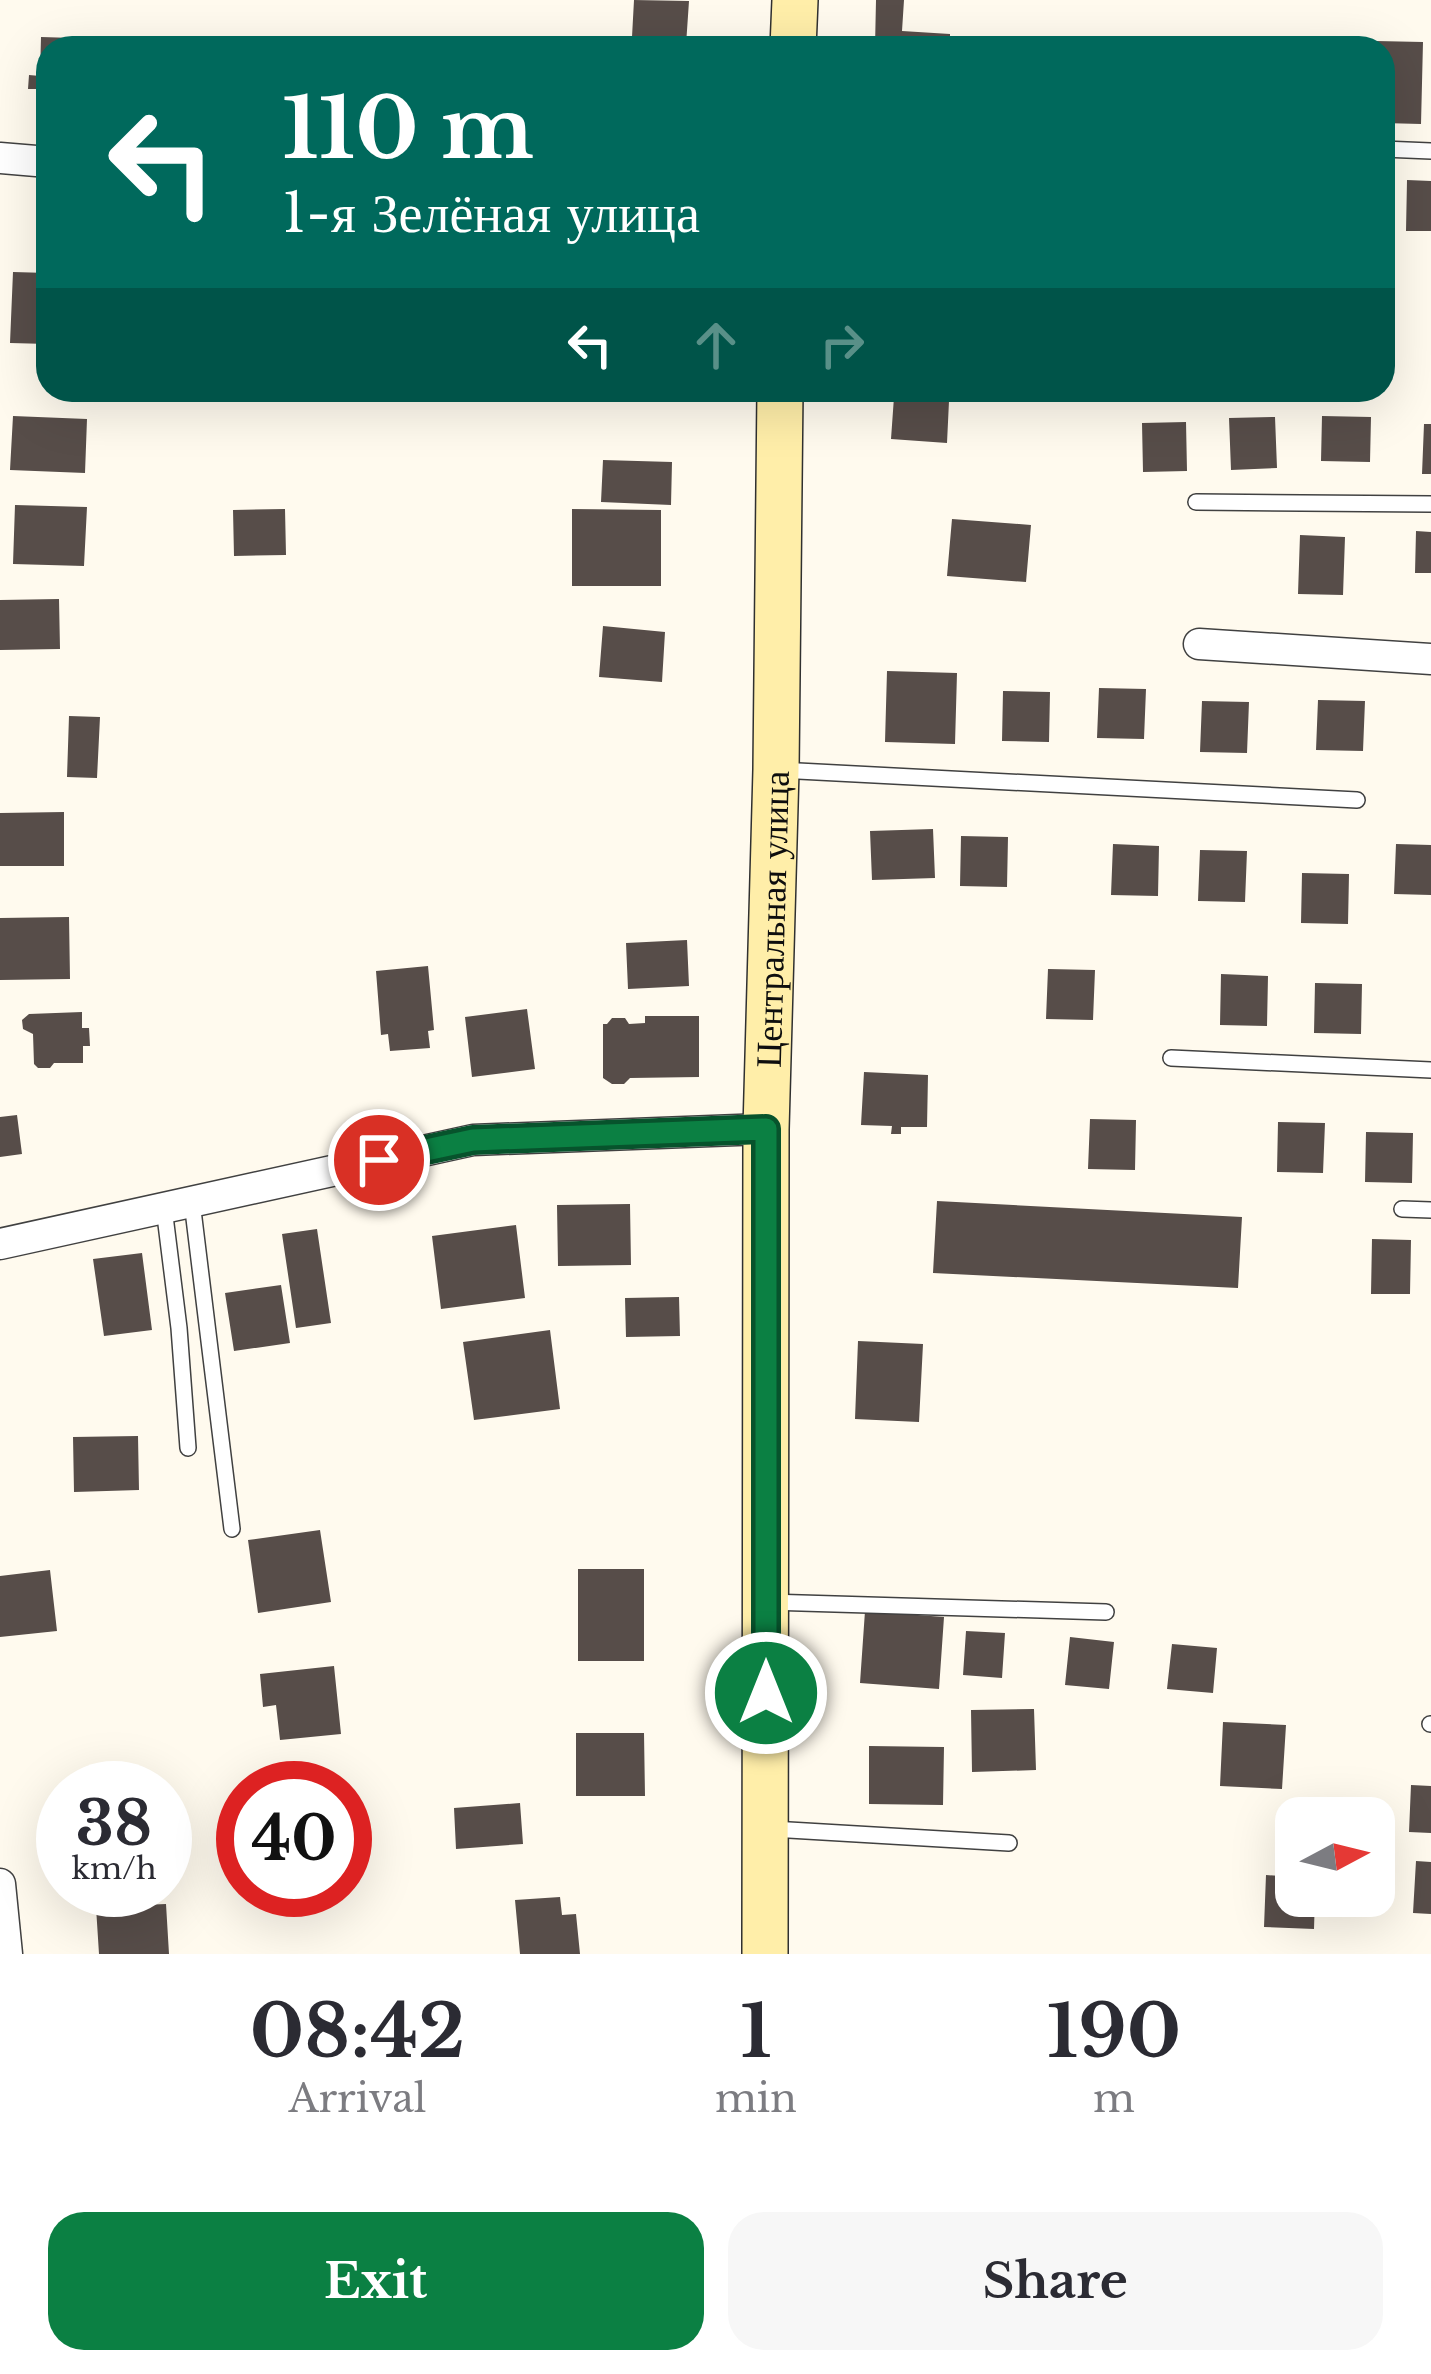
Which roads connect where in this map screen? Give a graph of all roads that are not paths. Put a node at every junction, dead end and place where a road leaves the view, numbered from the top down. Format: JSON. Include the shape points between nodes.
{"nodes":[{"id":1,"x":795,"y":0,"type":"edge"},
{"id":2,"x":794,"y":36,"type":"edge"},
{"id":3,"x":1395,"y":150,"type":"edge"},
{"id":4,"x":1431,"y":152,"type":"edge"},
{"id":5,"x":0,"y":158,"type":"edge"},
{"id":6,"x":36,"y":161,"type":"edge"},
{"id":7,"x":780,"y":402,"type":"edge"},
{"id":8,"x":1196,"y":502,"type":"dead end"},
{"id":9,"x":1431,"y":504,"type":"edge"},
{"id":10,"x":1199,"y":644,"type":"dead end"},
{"id":11,"x":1431,"y":659,"type":"edge"},
{"id":12,"x":776,"y":770,"type":"junction"},
{"id":13,"x":1357,"y":800,"type":"dead end"},
{"id":14,"x":1171,"y":1058,"type":"dead end"},
{"id":15,"x":1431,"y":1070,"type":"edge"},
{"id":16,"x":766,"y":1129,"type":"junction"},
{"id":17,"x":178,"y":1205,"type":"junction"},
{"id":18,"x":1402,"y":1209,"type":"dead end"},
{"id":19,"x":1431,"y":1210,"type":"edge"},
{"id":20,"x":0,"y":1244,"type":"edge"},
{"id":21,"x":188,"y":1448,"type":"dead end"},
{"id":22,"x":232,"y":1529,"type":"dead end"},
{"id":23,"x":766,"y":1602,"type":"junction"},
{"id":24,"x":1106,"y":1612,"type":"dead end"},
{"id":25,"x":765,"y":1829,"type":"junction"},
{"id":26,"x":1009,"y":1843,"type":"dead end"},
{"id":27,"x":0,"y":1884,"type":"edge"},
{"id":28,"x":7,"y":1954,"type":"edge"},
{"id":29,"x":765,"y":1954,"type":"edge"}],
"edges":[{"from":1,"to":2,"type":"street"},
{"from":3,"to":4,"type":"lane"},
{"from":5,"to":6,"type":"street"},
{"from":7,"to":12,"type":"street","name":"Центральная улица"},
{"from":8,"to":9,"type":"lane"},
{"from":10,"to":11,"type":"street"},
{"from":12,"to":13,"type":"lane"},
{"from":12,"to":16,"type":"street","name":"Центральная улица"},
{"from":14,"to":15,"type":"lane"},
{"from":16,"to":17,"type":"street","via":[[473,1140]]},
{"from":16,"to":23,"type":"street","name":"Центральная улица"},
{"from":17,"to":20,"type":"street"},
{"from":17,"to":21,"type":"lane"},
{"from":17,"to":22,"type":"lane"},
{"from":18,"to":19,"type":"lane"},
{"from":23,"to":24,"type":"lane"},
{"from":23,"to":25,"type":"street","name":"Центральная улица"},
{"from":25,"to":26,"type":"lane"},
{"from":25,"to":29,"type":"street","name":"Центральная улица"},
{"from":27,"to":28,"type":"street"}]}
